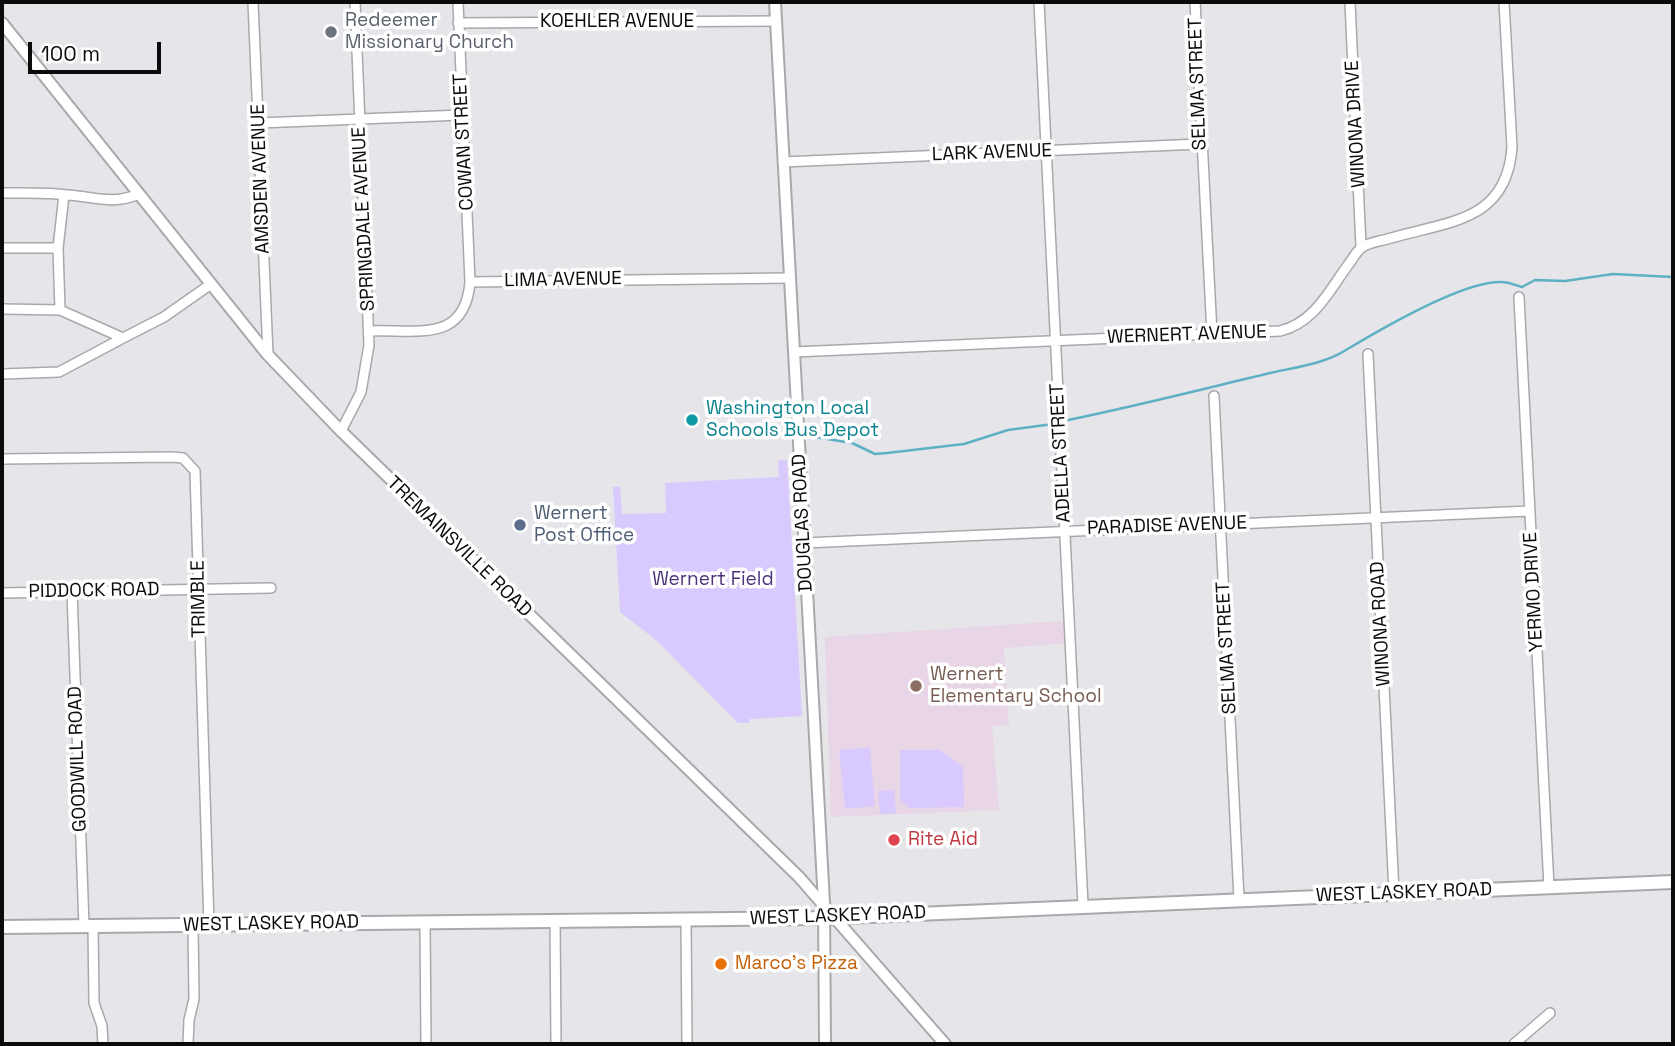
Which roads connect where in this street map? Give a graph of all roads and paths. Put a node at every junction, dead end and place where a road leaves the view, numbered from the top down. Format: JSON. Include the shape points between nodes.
{"nodes":[{"id":1,"x":253,"y":2,"type":"edge"},
{"id":2,"x":355,"y":2,"type":"edge"},
{"id":3,"x":458,"y":2,"type":"edge"},
{"id":4,"x":775,"y":2,"type":"edge"},
{"id":5,"x":1039,"y":2,"type":"edge"},
{"id":6,"x":1195,"y":2,"type":"edge"},
{"id":7,"x":1350,"y":2,"type":"edge"},
{"id":8,"x":1504,"y":2,"type":"edge"},
{"id":9,"x":776,"y":21,"type":"junction"},
{"id":10,"x":458,"y":23,"type":"junction"},
{"id":11,"x":3,"y":28,"type":"edge"},
{"id":12,"x":462,"y":115,"type":"junction"},
{"id":13,"x":359,"y":119,"type":"junction"},
{"id":14,"x":259,"y":124,"type":"junction"},
{"id":15,"x":1200,"y":144,"type":"junction"},
{"id":16,"x":1047,"y":151,"type":"junction"},
{"id":17,"x":783,"y":162,"type":"junction"},
{"id":18,"x":2,"y":194,"type":"edge"},
{"id":19,"x":139,"y":194,"type":"junction"},
{"id":20,"x":64,"y":195,"type":"junction"},
{"id":21,"x":1362,"y":247,"type":"junction"},
{"id":22,"x":2,"y":248,"type":"edge"},
{"id":23,"x":58,"y":248,"type":"junction"},
{"id":24,"x":790,"y":278,"type":"junction"},
{"id":25,"x":470,"y":282,"type":"junction"},
{"id":26,"x":211,"y":284,"type":"junction"},
{"id":27,"x":1519,"y":297,"type":"dead end"},
{"id":28,"x":2,"y":309,"type":"edge"},
{"id":29,"x":60,"y":310,"type":"junction"},
{"id":30,"x":369,"y":331,"type":"junction"},
{"id":31,"x":1212,"y":334,"type":"junction"},
{"id":32,"x":123,"y":338,"type":"junction"},
{"id":33,"x":1055,"y":339,"type":"junction"},
{"id":34,"x":794,"y":352,"type":"junction"},
{"id":35,"x":1367,"y":354,"type":"dead end"},
{"id":36,"x":268,"y":355,"type":"junction"},
{"id":37,"x":2,"y":374,"type":"edge"},
{"id":38,"x":1214,"y":396,"type":"dead end"},
{"id":39,"x":341,"y":431,"type":"junction"},
{"id":40,"x":2,"y":459,"type":"edge"},
{"id":41,"x":1530,"y":511,"type":"junction"},
{"id":42,"x":1376,"y":516,"type":"junction"},
{"id":43,"x":1221,"y":525,"type":"junction"},
{"id":44,"x":1065,"y":529,"type":"junction"},
{"id":45,"x":804,"y":543,"type":"junction"},
{"id":46,"x":271,"y":588,"type":"dead end"},
{"id":47,"x":198,"y":590,"type":"junction"},
{"id":48,"x":72,"y":592,"type":"junction"},
{"id":49,"x":2,"y":593,"type":"edge"},
{"id":50,"x":1673,"y":882,"type":"edge"},
{"id":51,"x":1549,"y":887,"type":"junction"},
{"id":52,"x":1394,"y":893,"type":"junction"},
{"id":53,"x":1239,"y":899,"type":"junction"},
{"id":54,"x":824,"y":903,"type":"junction"},
{"id":55,"x":1083,"y":905,"type":"junction"},
{"id":56,"x":828,"y":917,"type":"junction"},
{"id":57,"x":555,"y":920,"type":"junction"},
{"id":58,"x":686,"y":921,"type":"junction"},
{"id":59,"x":425,"y":922,"type":"junction"},
{"id":60,"x":193,"y":925,"type":"junction"},
{"id":61,"x":209,"y":925,"type":"junction"},
{"id":62,"x":88,"y":926,"type":"junction"},
{"id":63,"x":2,"y":928,"type":"edge"},
{"id":64,"x":1550,"y":1013,"type":"dead end"},
{"id":65,"x":103,"y":1044,"type":"edge"},
{"id":66,"x":188,"y":1044,"type":"edge"},
{"id":67,"x":426,"y":1044,"type":"edge"},
{"id":68,"x":556,"y":1044,"type":"edge"},
{"id":69,"x":687,"y":1044,"type":"edge"},
{"id":70,"x":825,"y":1044,"type":"edge"},
{"id":71,"x":945,"y":1044,"type":"edge"},
{"id":72,"x":1514,"y":1044,"type":"edge"}],
"edges":[{"from":1,"to":14,"type":"street","name":"AMSDEN AVENUE"},
{"from":2,"to":13,"type":"street","name":"SPRINGDALE AVENUE"},
{"from":3,"to":10,"type":"street","name":"COWAN STREET"},
{"from":4,"to":9,"type":"street","name":"DOUGLAS ROAD"},
{"from":5,"to":16,"type":"street","name":"ADELLA STREET"},
{"from":6,"to":15,"type":"street","name":"SELMA STREET"},
{"from":7,"to":21,"type":"street","name":"WINONA DRIVE"},
{"from":8,"to":21,"type":"street","via":[[1511,165],[1501,191],[1488,205],[1464,217]]},
{"from":9,"to":10,"type":"street","name":"KOEHLER AVENUE"},
{"from":9,"to":17,"type":"street","name":"DOUGLAS ROAD"},
{"from":10,"to":12,"type":"street","name":"COWAN STREET"},
{"from":11,"to":19,"type":"street","name":"TREMAINSVILLE ROAD"},
{"from":12,"to":13,"type":"street"},
{"from":12,"to":25,"type":"street","name":"COWAN STREET"},
{"from":13,"to":14,"type":"street"},
{"from":13,"to":30,"type":"street","name":"SPRINGDALE AVENUE"},
{"from":14,"to":36,"type":"street","name":"AMSDEN AVENUE"},
{"from":15,"to":16,"type":"street","name":"LARK AVENUE"},
{"from":15,"to":31,"type":"street","name":"SELMA STREET"},
{"from":16,"to":17,"type":"street","name":"LARK AVENUE"},
{"from":16,"to":33,"type":"street","name":"ADELLA STREET"},
{"from":17,"to":24,"type":"street","name":"DOUGLAS ROAD"},
{"from":18,"to":20,"type":"street"},
{"from":19,"to":20,"type":"street","via":[[108,202]]},
{"from":19,"to":26,"type":"street","name":"TREMAINSVILLE ROAD"},
{"from":20,"to":23,"type":"street"},
{"from":21,"to":31,"type":"street","name":"WERNERT AVENUE","via":[[1318,307],[1297,326]]},
{"from":22,"to":23,"type":"street"},
{"from":23,"to":29,"type":"street"},
{"from":24,"to":25,"type":"street","name":"LIMA AVENUE"},
{"from":24,"to":34,"type":"street","name":"DOUGLAS ROAD"},
{"from":25,"to":30,"type":"street","via":[[461,317],[452,324]]},
{"from":26,"to":32,"type":"street","via":[[164,317]]},
{"from":26,"to":36,"type":"street","name":"TREMAINSVILLE ROAD"},
{"from":27,"to":41,"type":"street","name":"YERMO DRIVE"},
{"from":28,"to":29,"type":"street"},
{"from":29,"to":32,"type":"street"},
{"from":30,"to":39,"type":"street","name":"SPRINGDALE AVENUE","via":[[361,392]]},
{"from":31,"to":33,"type":"street","name":"WERNERT AVENUE"},
{"from":32,"to":37,"type":"street","via":[[59,372]]},
{"from":33,"to":34,"type":"street","name":"WERNERT AVENUE"},
{"from":33,"to":44,"type":"street","name":"ADELLA STREET"},
{"from":34,"to":45,"type":"street","name":"DOUGLAS ROAD"},
{"from":35,"to":42,"type":"street","name":"WINONA ROAD"},
{"from":36,"to":39,"type":"street","name":"TREMAINSVILLE ROAD"},
{"from":38,"to":43,"type":"street","name":"SELMA STREET"},
{"from":39,"to":54,"type":"street","name":"TREMAINSVILLE ROAD"},
{"from":40,"to":47,"type":"street","name":"TRIMBLE","via":[[183,458],[195,471],[197,482]]},
{"from":41,"to":42,"type":"street","name":"PARADISE AVENUE"},
{"from":41,"to":51,"type":"street","name":"YERMO DRIVE"},
{"from":42,"to":43,"type":"street","name":"PARADISE AVENUE"},
{"from":42,"to":52,"type":"street","name":"WINONA ROAD"},
{"from":43,"to":44,"type":"street","name":"PARADISE AVENUE"},
{"from":43,"to":53,"type":"street","name":"SELMA STREET"},
{"from":44,"to":45,"type":"street","name":"PARADISE AVENUE"},
{"from":44,"to":55,"type":"street","name":"ADELLA STREET"},
{"from":45,"to":54,"type":"street","name":"DOUGLAS ROAD"},
{"from":46,"to":47,"type":"street","name":"PIDDOCK ROAD"},
{"from":47,"to":48,"type":"street","name":"PIDDOCK ROAD"},
{"from":47,"to":61,"type":"street","name":"TRIMBLE"},
{"from":48,"to":49,"type":"street","name":"PIDDOCK ROAD"},
{"from":48,"to":62,"type":"street","name":"GOODWILL ROAD"},
{"from":50,"to":51,"type":"main road","name":"WEST LASKEY ROAD"},
{"from":51,"to":52,"type":"main road","name":"WEST LASKEY ROAD"},
{"from":52,"to":53,"type":"main road","name":"WEST LASKEY ROAD"},
{"from":53,"to":55,"type":"main road","name":"WEST LASKEY ROAD"},
{"from":54,"to":56,"type":"street","name":"DOUGLAS ROAD"},
{"from":55,"to":56,"type":"main road","name":"WEST LASKEY ROAD"},
{"from":56,"to":58,"type":"main road","name":"WEST LASKEY ROAD"},
{"from":56,"to":70,"type":"street","name":"DOUGLAS ROAD"},
{"from":56,"to":71,"type":"street"},
{"from":57,"to":58,"type":"main road","name":"WEST LASKEY ROAD"},
{"from":57,"to":59,"type":"main road","name":"WEST LASKEY ROAD"},
{"from":57,"to":68,"type":"street"},
{"from":58,"to":69,"type":"street"},
{"from":59,"to":61,"type":"main road","name":"WEST LASKEY ROAD"},
{"from":59,"to":67,"type":"street"},
{"from":60,"to":61,"type":"main road","name":"WEST LASKEY ROAD"},
{"from":60,"to":62,"type":"main road","name":"WEST LASKEY ROAD"},
{"from":60,"to":66,"type":"street","via":[[194,999]]},
{"from":62,"to":63,"type":"main road","name":"WEST LASKEY ROAD"},
{"from":62,"to":65,"type":"street","name":"GOODWILL ROAD","via":[[94,1003]]},
{"from":64,"to":72,"type":"street"}]}
